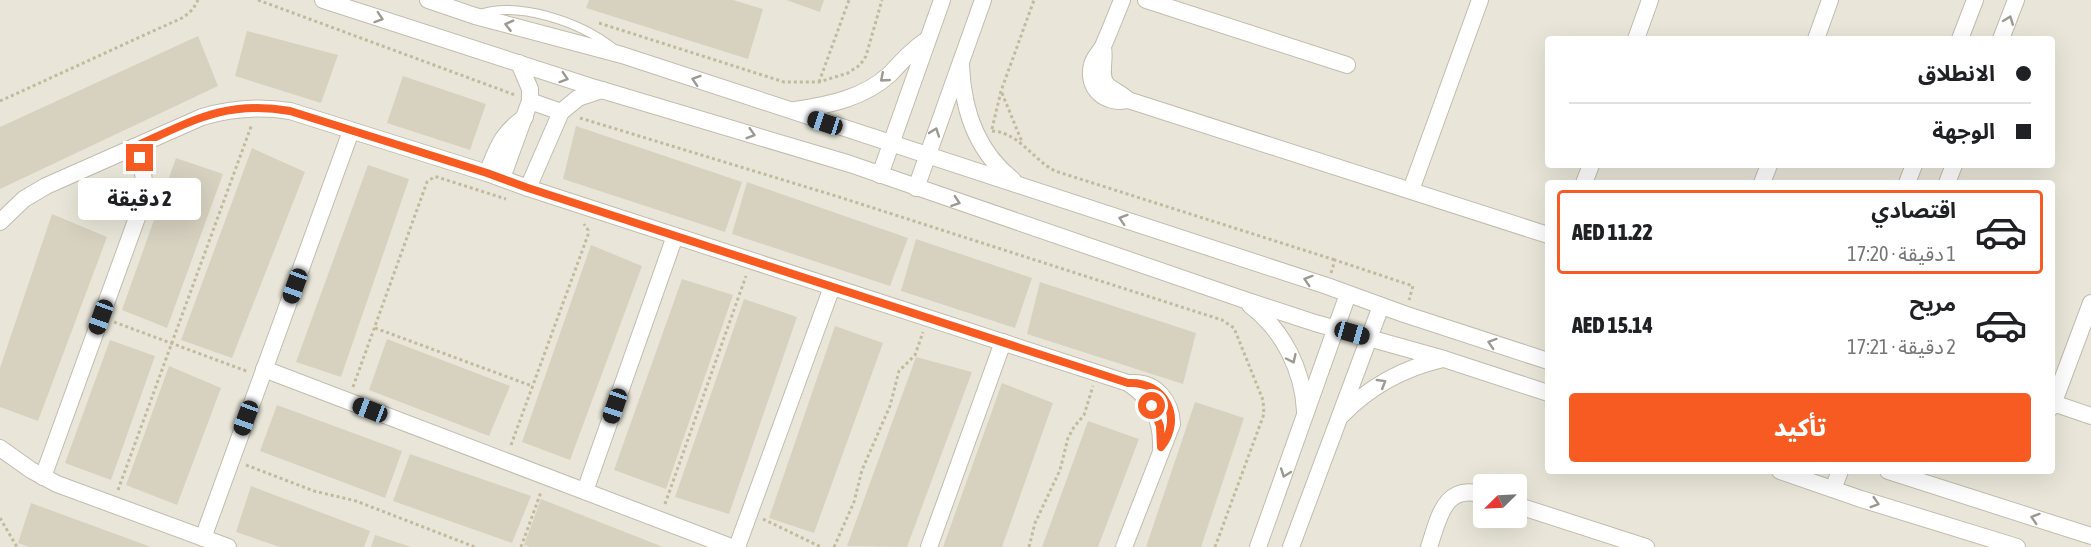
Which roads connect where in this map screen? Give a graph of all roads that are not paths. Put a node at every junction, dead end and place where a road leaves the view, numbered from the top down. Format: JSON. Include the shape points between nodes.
{"nodes":[{"id":1,"x":323,"y":0,"type":"edge"},
{"id":2,"x":428,"y":0,"type":"edge"},
{"id":3,"x":942,"y":0,"type":"edge"},
{"id":4,"x":983,"y":0,"type":"edge"},
{"id":5,"x":1122,"y":0,"type":"edge"},
{"id":6,"x":1146,"y":0,"type":"edge"},
{"id":7,"x":1480,"y":0,"type":"edge"},
{"id":8,"x":1650,"y":0,"type":"edge"},
{"id":9,"x":1830,"y":0,"type":"edge"},
{"id":10,"x":1975,"y":0,"type":"edge"},
{"id":11,"x":2016,"y":0,"type":"edge"},
{"id":12,"x":1637,"y":36,"type":"edge"},
{"id":13,"x":1817,"y":36,"type":"edge"},
{"id":14,"x":1961,"y":36,"type":"edge"},
{"id":15,"x":2002,"y":36,"type":"edge"},
{"id":16,"x":928,"y":39,"type":"junction"},
{"id":17,"x":961,"y":59,"type":"junction"},
{"id":18,"x":519,"y":63,"type":"junction"},
{"id":19,"x":1347,"y":65,"type":"dead end"},
{"id":20,"x":603,"y":90,"type":"junction"},
{"id":21,"x":530,"y":101,"type":"junction"},
{"id":22,"x":790,"y":111,"type":"junction"},
{"id":23,"x":561,"y":112,"type":"junction"},
{"id":24,"x":351,"y":131,"type":"junction"},
{"id":25,"x":891,"y":144,"type":"junction"},
{"id":26,"x":134,"y":147,"type":"junction"},
{"id":27,"x":927,"y":156,"type":"junction"},
{"id":28,"x":880,"y":175,"type":"junction"},
{"id":29,"x":494,"y":176,"type":"junction"},
{"id":30,"x":528,"y":188,"type":"junction"},
{"id":31,"x":916,"y":188,"type":"junction"},
{"id":32,"x":1024,"y":188,"type":"junction"},
{"id":33,"x":1411,"y":190,"type":"junction"},
{"id":34,"x":0,"y":222,"type":"edge"},
{"id":35,"x":1545,"y":234,"type":"edge"},
{"id":36,"x":675,"y":236,"type":"junction"},
{"id":37,"x":832,"y":287,"type":"junction"},
{"id":38,"x":1348,"y":294,"type":"junction"},
{"id":39,"x":1242,"y":299,"type":"junction"},
{"id":40,"x":2091,"y":303,"type":"edge"},
{"id":41,"x":1381,"y":306,"type":"junction"},
{"id":42,"x":1336,"y":328,"type":"junction"},
{"id":43,"x":1369,"y":338,"type":"junction"},
{"id":44,"x":1003,"y":342,"type":"junction"},
{"id":45,"x":1444,"y":359,"type":"junction"},
{"id":46,"x":1545,"y":360,"type":"edge"},
{"id":47,"x":263,"y":373,"type":"junction"},
{"id":48,"x":1545,"y":392,"type":"edge"},
{"id":49,"x":2055,"y":400,"type":"edge"},
{"id":50,"x":2055,"y":406,"type":"edge"},
{"id":51,"x":2091,"y":416,"type":"edge"},
{"id":52,"x":1305,"y":418,"type":"junction"},
{"id":53,"x":1337,"y":420,"type":"junction"},
{"id":54,"x":0,"y":448,"type":"edge"},
{"id":55,"x":1839,"y":474,"type":"edge"},
{"id":56,"x":1898,"y":474,"type":"edge"},
{"id":57,"x":1921,"y":474,"type":"edge"},
{"id":58,"x":1804,"y":475,"type":"edge"},
{"id":59,"x":43,"y":477,"type":"junction"},
{"id":60,"x":1931,"y":484,"type":"junction"},
{"id":61,"x":1833,"y":489,"type":"junction"},
{"id":62,"x":585,"y":492,"type":"junction"},
{"id":63,"x":1473,"y":493,"type":"edge"},
{"id":64,"x":1527,"y":509,"type":"edge"},
{"id":65,"x":2091,"y":536,"type":"edge"},
{"id":66,"x":203,"y":538,"type":"junction"},
{"id":67,"x":1613,"y":542,"type":"edge"},
{"id":68,"x":228,"y":547,"type":"edge"},
{"id":69,"x":731,"y":547,"type":"edge"},
{"id":70,"x":737,"y":547,"type":"edge"},
{"id":71,"x":929,"y":547,"type":"edge"},
{"id":72,"x":1124,"y":547,"type":"edge"},
{"id":73,"x":1258,"y":547,"type":"edge"},
{"id":74,"x":1291,"y":547,"type":"edge"},
{"id":75,"x":1429,"y":547,"type":"edge"},
{"id":76,"x":1647,"y":547,"type":"edge"},
{"id":77,"x":2017,"y":547,"type":"edge"}],
"edges":[{"from":1,"to":18,"type":"street","one_way":true},
{"from":22,"to":2,"type":"street","one_way":true,"via":[[622,55]]},
{"from":3,"to":16,"type":"street"},
{"from":4,"to":17,"type":"street"},
{"from":5,"to":33,"type":"street","via":[[1102,48],[1102,73],[1105,83],[1128,100]]},
{"from":6,"to":19,"type":"street"},
{"from":7,"to":33,"type":"street"},
{"from":8,"to":12,"type":"street"},
{"from":9,"to":13,"type":"street"},
{"from":10,"to":14,"type":"street"},
{"from":15,"to":11,"type":"street","one_way":true},
{"from":16,"to":22,"type":"street","one_way":true,"via":[[883,79],[862,92],[837,102]]},
{"from":16,"to":25,"type":"street"},
{"from":27,"to":17,"type":"street","one_way":true},
{"from":17,"to":32,"type":"street","via":[[965,99],[983,133],[983,148],[1001,170]]},
{"from":18,"to":20,"type":"street","one_way":true},
{"from":18,"to":21,"type":"street","via":[[530,88]]},
{"from":20,"to":23,"type":"street","via":[[578,98]]},
{"from":20,"to":28,"type":"street","one_way":true},
{"from":21,"to":23,"type":"street"},
{"from":21,"to":29,"type":"street"},
{"from":22,"to":25,"type":"street"},
{"from":23,"to":30,"type":"street"},
{"from":24,"to":26,"type":"street","via":[[290,111],[259,107],[201,117]]},
{"from":24,"to":29,"type":"street"},
{"from":24,"to":47,"type":"street"},
{"from":25,"to":27,"type":"street"},
{"from":25,"to":28,"type":"street"},
{"from":26,"to":34,"type":"street","via":[[34,192]]},
{"from":26,"to":59,"type":"street","via":[[143,169],[142,204]]},
{"from":27,"to":31,"type":"street"},
{"from":27,"to":32,"type":"street"},
{"from":28,"to":31,"type":"street"},
{"from":29,"to":30,"type":"street"},
{"from":30,"to":36,"type":"street"},
{"from":31,"to":39,"type":"street","one_way":true},
{"from":38,"to":32,"type":"street","one_way":true},
{"from":33,"to":35,"type":"street"},
{"from":36,"to":37,"type":"street"},
{"from":36,"to":62,"type":"street"},
{"from":37,"to":44,"type":"street"},
{"from":37,"to":70,"type":"street"},
{"from":38,"to":41,"type":"street"},
{"from":38,"to":42,"type":"street"},
{"from":39,"to":42,"type":"street"},
{"from":39,"to":52,"type":"street","one_way":true,"via":[[1270,323],[1290,353],[1301,385]]},
{"from":40,"to":49,"type":"street"},
{"from":41,"to":43,"type":"street"},
{"from":46,"to":41,"type":"street","one_way":true},
{"from":42,"to":43,"type":"street"},
{"from":42,"to":52,"type":"street"},
{"from":43,"to":45,"type":"street"},
{"from":43,"to":53,"type":"street"},
{"from":44,"to":71,"type":"street"},
{"from":44,"to":72,"type":"street","via":[[1128,383],[1152,406],[1160,426],[1161,447]]},
{"from":45,"to":48,"type":"street"},
{"from":53,"to":45,"type":"street","one_way":true,"via":[[1385,380]]},
{"from":47,"to":62,"type":"street","via":[[348,401]]},
{"from":47,"to":66,"type":"street"},
{"from":50,"to":51,"type":"street"},
{"from":52,"to":73,"type":"street","one_way":true},
{"from":53,"to":74,"type":"street"},
{"from":54,"to":59,"type":"street"},
{"from":55,"to":61,"type":"street"},
{"from":56,"to":60,"type":"street"},
{"from":57,"to":60,"type":"street"},
{"from":58,"to":61,"type":"street"},
{"from":59,"to":66,"type":"street"},
{"from":65,"to":60,"type":"street","one_way":true},
{"from":61,"to":77,"type":"street","one_way":true},
{"from":62,"to":69,"type":"street"},
{"from":63,"to":75,"type":"street","via":[[1465,491],[1444,505]]},
{"from":64,"to":67,"type":"street"},
{"from":66,"to":68,"type":"street"},
{"from":67,"to":76,"type":"street"}]}
